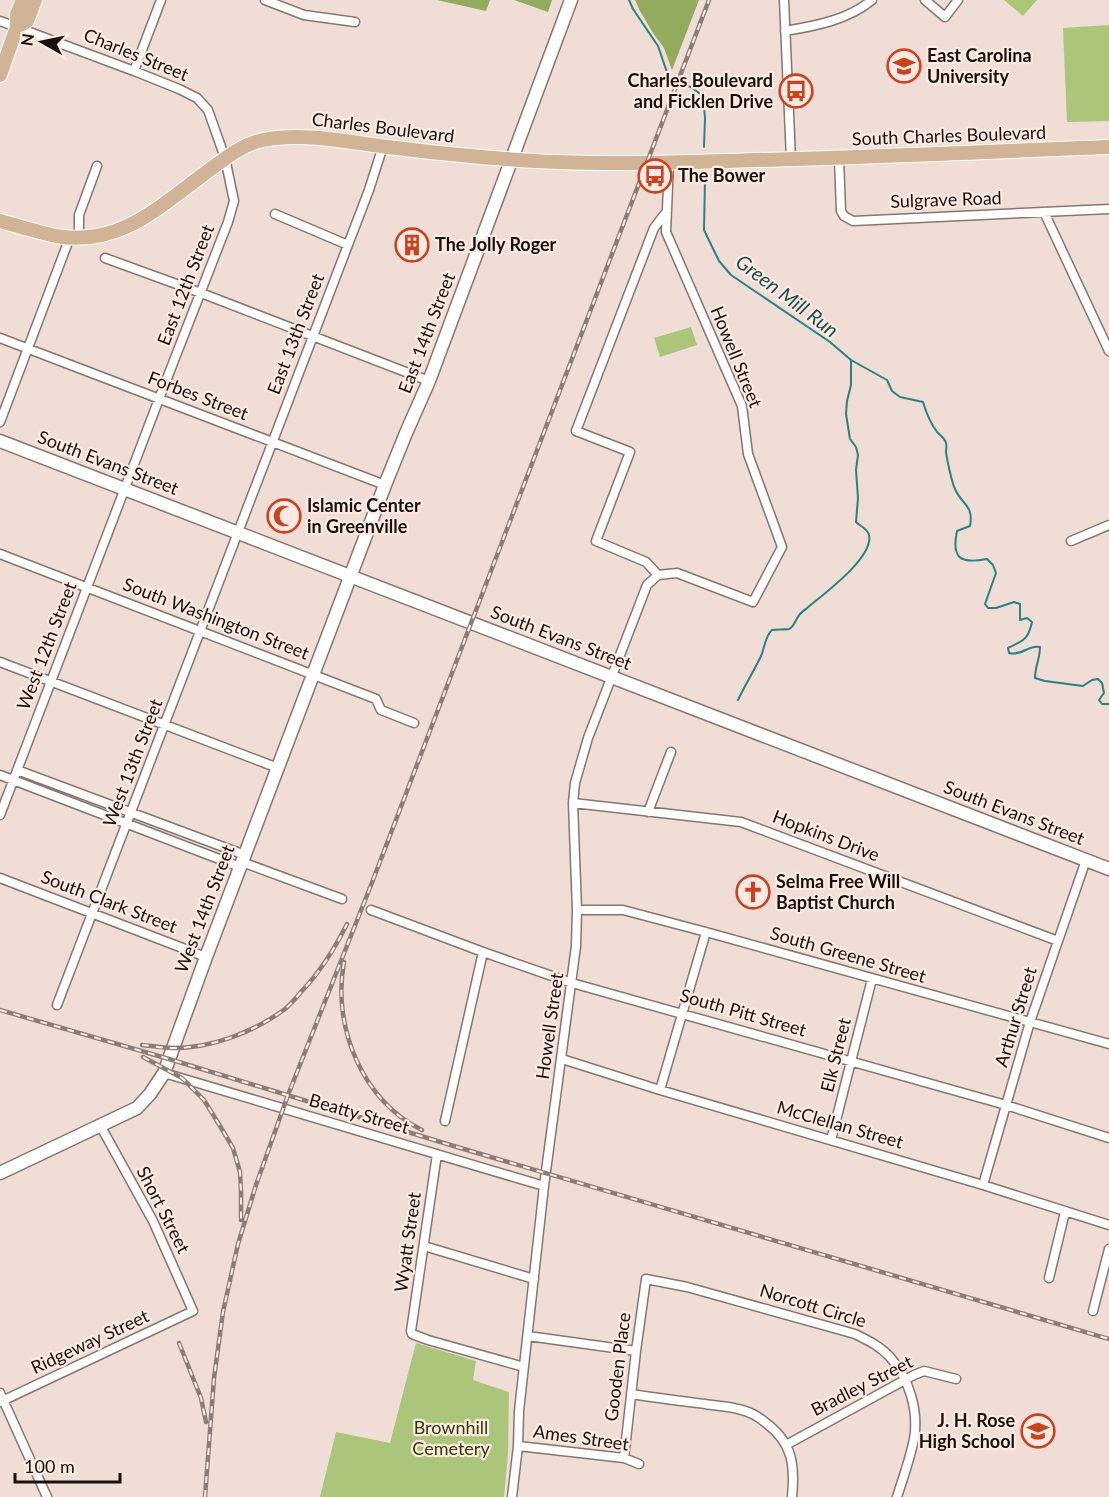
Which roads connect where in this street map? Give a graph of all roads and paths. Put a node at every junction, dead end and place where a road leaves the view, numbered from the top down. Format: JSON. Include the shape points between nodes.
{"nodes":[{"id":1,"x":23,"y":0,"type":"edge"},
{"id":2,"x":35,"y":0,"type":"edge"},
{"id":3,"x":161,"y":0,"type":"edge"},
{"id":4,"x":265,"y":0,"type":"edge"},
{"id":5,"x":571,"y":0,"type":"edge"},
{"id":6,"x":784,"y":0,"type":"edge"},
{"id":7,"x":872,"y":0,"type":"edge"},
{"id":8,"x":925,"y":0,"type":"edge"},
{"id":9,"x":958,"y":0,"type":"edge"},
{"id":10,"x":0,"y":21,"type":"edge"},
{"id":11,"x":355,"y":22,"type":"dead end"},
{"id":12,"x":17,"y":27,"type":"junction"},
{"id":13,"x":785,"y":31,"type":"junction"},
{"id":14,"x":134,"y":71,"type":"junction"},
{"id":15,"x":0,"y":75,"type":"edge"},
{"id":16,"x":383,"y":146,"type":"junction"},
{"id":17,"x":1109,"y":147,"type":"edge"},
{"id":18,"x":225,"y":158,"type":"junction"},
{"id":19,"x":839,"y":158,"type":"junction"},
{"id":20,"x":791,"y":159,"type":"junction"},
{"id":21,"x":510,"y":160,"type":"junction"},
{"id":22,"x":669,"y":164,"type":"junction"},
{"id":23,"x":97,"y":166,"type":"dead end"},
{"id":24,"x":1109,"y":209,"type":"edge"},
{"id":25,"x":667,"y":211,"type":"junction"},
{"id":26,"x":1044,"y":212,"type":"junction"},
{"id":27,"x":275,"y":214,"type":"dead end"},
{"id":28,"x":0,"y":221,"type":"edge"},
{"id":29,"x":666,"y":232,"type":"junction"},
{"id":30,"x":651,"y":236,"type":"junction"},
{"id":31,"x":74,"y":237,"type":"junction"},
{"id":32,"x":348,"y":244,"type":"junction"},
{"id":33,"x":105,"y":258,"type":"dead end"},
{"id":34,"x":201,"y":292,"type":"junction"},
{"id":35,"x":313,"y":336,"type":"junction"},
{"id":36,"x":0,"y":338,"type":"edge"},
{"id":37,"x":28,"y":349,"type":"junction"},
{"id":38,"x":1109,"y":351,"type":"edge"},
{"id":39,"x":429,"y":381,"type":"junction"},
{"id":40,"x":159,"y":399,"type":"junction"},
{"id":41,"x":0,"y":422,"type":"edge"},
{"id":42,"x":0,"y":441,"type":"edge"},
{"id":43,"x":272,"y":442,"type":"junction"},
{"id":44,"x":385,"y":485,"type":"junction"},
{"id":45,"x":124,"y":488,"type":"junction"},
{"id":46,"x":1109,"y":525,"type":"edge"},
{"id":47,"x":238,"y":532,"type":"junction"},
{"id":48,"x":1071,"y":541,"type":"dead end"},
{"id":49,"x":0,"y":554,"type":"edge"},
{"id":50,"x":658,"y":575,"type":"junction"},
{"id":51,"x":351,"y":576,"type":"junction"},
{"id":52,"x":87,"y":587,"type":"junction"},
{"id":53,"x":201,"y":631,"type":"junction"},
{"id":54,"x":0,"y":662,"type":"edge"},
{"id":55,"x":314,"y":674,"type":"junction"},
{"id":56,"x":611,"y":677,"type":"junction"},
{"id":57,"x":51,"y":681,"type":"junction"},
{"id":58,"x":414,"y":723,"type":"dead end"},
{"id":59,"x":165,"y":725,"type":"junction"},
{"id":60,"x":671,"y":752,"type":"dead end"},
{"id":61,"x":278,"y":768,"type":"junction"},
{"id":62,"x":17,"y":770,"type":"junction"},
{"id":63,"x":0,"y":775,"type":"edge"},
{"id":64,"x":14,"y":780,"type":"junction"},
{"id":65,"x":573,"y":803,"type":"junction"},
{"id":66,"x":131,"y":812,"type":"junction"},
{"id":67,"x":648,"y":812,"type":"junction"},
{"id":68,"x":0,"y":815,"type":"edge"},
{"id":69,"x":127,"y":824,"type":"junction"},
{"id":70,"x":1086,"y":860,"type":"junction"},
{"id":71,"x":242,"y":861,"type":"junction"},
{"id":72,"x":1109,"y":869,"type":"edge"},
{"id":73,"x":0,"y":878,"type":"edge"},
{"id":74,"x":342,"y":899,"type":"dead end"},
{"id":75,"x":372,"y":910,"type":"dead end"},
{"id":76,"x":577,"y":910,"type":"junction"},
{"id":77,"x":92,"y":914,"type":"junction"},
{"id":78,"x":706,"y":932,"type":"junction"},
{"id":79,"x":1058,"y":942,"type":"junction"},
{"id":80,"x":483,"y":952,"type":"junction"},
{"id":81,"x":206,"y":957,"type":"junction"},
{"id":82,"x":872,"y":979,"type":"junction"},
{"id":83,"x":572,"y":983,"type":"junction"},
{"id":84,"x":57,"y":1005,"type":"dead end"},
{"id":85,"x":682,"y":1014,"type":"junction"},
{"id":86,"x":1030,"y":1022,"type":"junction"},
{"id":87,"x":1109,"y":1044,"type":"edge"},
{"id":88,"x":562,"y":1059,"type":"junction"},
{"id":89,"x":851,"y":1061,"type":"junction"},
{"id":90,"x":164,"y":1073,"type":"junction"},
{"id":91,"x":660,"y":1090,"type":"junction"},
{"id":92,"x":1006,"y":1105,"type":"junction"},
{"id":93,"x":445,"y":1121,"type":"dead end"},
{"id":94,"x":100,"y":1125,"type":"junction"},
{"id":95,"x":1109,"y":1138,"type":"edge"},
{"id":96,"x":831,"y":1140,"type":"junction"},
{"id":97,"x":437,"y":1154,"type":"junction"},
{"id":98,"x":0,"y":1173,"type":"edge"},
{"id":99,"x":983,"y":1185,"type":"junction"},
{"id":100,"x":544,"y":1186,"type":"junction"},
{"id":101,"x":1065,"y":1212,"type":"junction"},
{"id":102,"x":1109,"y":1225,"type":"edge"},
{"id":103,"x":423,"y":1246,"type":"junction"},
{"id":104,"x":1109,"y":1249,"type":"edge"},
{"id":105,"x":1049,"y":1278,"type":"dead end"},
{"id":106,"x":534,"y":1279,"type":"junction"},
{"id":107,"x":646,"y":1279,"type":"joint"},
{"id":108,"x":193,"y":1311,"type":"joint"},
{"id":109,"x":1093,"y":1311,"type":"dead end"},
{"id":110,"x":528,"y":1336,"type":"junction"},
{"id":111,"x":636,"y":1351,"type":"junction"},
{"id":112,"x":524,"y":1367,"type":"junction"},
{"id":113,"x":956,"y":1379,"type":"dead end"},
{"id":114,"x":904,"y":1380,"type":"junction"},
{"id":115,"x":632,"y":1394,"type":"junction"},
{"id":116,"x":1,"y":1399,"type":"edge"},
{"id":117,"x":786,"y":1445,"type":"junction"},
{"id":118,"x":518,"y":1446,"type":"junction"},
{"id":119,"x":624,"y":1458,"type":"junction"},
{"id":120,"x":639,"y":1464,"type":"dead end"},
{"id":121,"x":47,"y":1497,"type":"edge"},
{"id":122,"x":512,"y":1497,"type":"edge"},
{"id":123,"x":792,"y":1497,"type":"edge"},
{"id":124,"x":897,"y":1497,"type":"edge"}],
"edges":[{"from":1,"to":12,"type":"main road"},
{"from":2,"to":12,"type":"main road","via":[[27,21]]},
{"from":3,"to":14,"type":"street"},
{"from":4,"to":11,"type":"street","via":[[304,15]]},
{"from":5,"to":21,"type":"street","name":"East 14th Street"},
{"from":6,"to":13,"type":"street"},
{"from":7,"to":13,"type":"street","via":[[832,21]]},
{"from":8,"to":9,"type":"street","via":[[945,17]]},
{"from":10,"to":12,"type":"street","name":"Charles Street"},
{"from":12,"to":14,"type":"street","name":"Charles Street"},
{"from":12,"to":15,"type":"main road"},
{"from":13,"to":20,"type":"street"},
{"from":14,"to":18,"type":"street","name":"Charles Street","via":[[197,98],[208,110]]},
{"from":16,"to":18,"type":"main road","name":"Charles Boulevard","via":[[303,136],[260,141]]},
{"from":16,"to":21,"type":"main road","name":"Charles Boulevard"},
{"from":16,"to":32,"type":"street","name":"East 13th Street"},
{"from":17,"to":19,"type":"main road","name":"South Charles Boulevard"},
{"from":18,"to":31,"type":"main road","name":"Charles Boulevard","via":[[128,227]]},
{"from":18,"to":34,"type":"street","name":"East 12th Street","via":[[234,201]]},
{"from":19,"to":20,"type":"main road","name":"South Charles Boulevard"},
{"from":19,"to":26,"type":"street","name":"Sulgrave Road","via":[[841,210],[853,220]]},
{"from":20,"to":22,"type":"main road","name":"Charles Boulevard"},
{"from":21,"to":22,"type":"main road","name":"Charles Boulevard"},
{"from":21,"to":39,"type":"street","name":"East 14th Street"},
{"from":22,"to":25,"type":"street","name":"Howell Street"},
{"from":23,"to":31,"type":"street"},
{"from":24,"to":26,"type":"street","name":"Sulgrave Road"},
{"from":25,"to":29,"type":"street","name":"Howell Street"},
{"from":25,"to":30,"type":"street"},
{"from":26,"to":38,"type":"street"},
{"from":27,"to":32,"type":"street"},
{"from":28,"to":31,"type":"main road","name":"Charles Boulevard","via":[[55,236]]},
{"from":29,"to":30,"type":"street"},
{"from":29,"to":50,"type":"street","name":"Howell Street","via":[[742,406],[748,454],[782,547],[753,602],[677,573]]},
{"from":30,"to":50,"type":"street","via":[[576,430],[630,452],[596,541],[646,562]]},
{"from":31,"to":37,"type":"street"},
{"from":32,"to":35,"type":"street","name":"East 13th Street"},
{"from":33,"to":34,"type":"street"},
{"from":34,"to":35,"type":"street"},
{"from":34,"to":40,"type":"street","name":"East 12th Street"},
{"from":35,"to":39,"type":"street"},
{"from":35,"to":43,"type":"street","name":"East 13th Street"},
{"from":36,"to":37,"type":"street","name":"Forbes Street"},
{"from":37,"to":40,"type":"street","name":"Forbes Street"},
{"from":37,"to":41,"type":"street"},
{"from":39,"to":44,"type":"street","name":"East 14th Street"},
{"from":40,"to":43,"type":"street","name":"Forbes Street"},
{"from":40,"to":45,"type":"street","name":"East 12th Street"},
{"from":42,"to":45,"type":"street","name":"South Evans Street"},
{"from":43,"to":44,"type":"street","name":"Forbes Street"},
{"from":43,"to":47,"type":"street","name":"East 13th Street"},
{"from":44,"to":51,"type":"street","name":"East 14th Street"},
{"from":45,"to":47,"type":"street","name":"South Evans Street"},
{"from":45,"to":52,"type":"street","name":"West 12th Street"},
{"from":46,"to":48,"type":"street"},
{"from":47,"to":51,"type":"street","name":"South Evans Street"},
{"from":47,"to":53,"type":"street","name":"West 13th Street"},
{"from":49,"to":52,"type":"street","name":"South Washington Street"},
{"from":50,"to":56,"type":"street","name":"Howell Street","via":[[647,585]]},
{"from":51,"to":55,"type":"street","name":"West 14th Street"},
{"from":51,"to":56,"type":"street","name":"South Evans Street"},
{"from":52,"to":53,"type":"street","name":"South Washington Street"},
{"from":52,"to":57,"type":"street","name":"West 12th Street"},
{"from":53,"to":55,"type":"street","name":"South Washington Street"},
{"from":53,"to":59,"type":"street","name":"West 13th Street"},
{"from":54,"to":57,"type":"street"},
{"from":55,"to":58,"type":"street","name":"South Washington Street","via":[[376,699],[381,710]]},
{"from":55,"to":61,"type":"street","name":"West 14th Street"},
{"from":56,"to":65,"type":"street","name":"Howell Street","via":[[579,763]]},
{"from":56,"to":70,"type":"street","name":"South Evans Street"},
{"from":57,"to":59,"type":"street"},
{"from":57,"to":62,"type":"street","name":"West 12th Street"},
{"from":59,"to":61,"type":"street"},
{"from":59,"to":66,"type":"street","name":"West 13th Street"},
{"from":60,"to":67,"type":"street"},
{"from":61,"to":71,"type":"street","name":"West 14th Street"},
{"from":62,"to":64,"type":"street","name":"West 12th Street"},
{"from":62,"to":66,"type":"street"},
{"from":63,"to":64,"type":"street"},
{"from":64,"to":68,"type":"street","name":"West 12th Street"},
{"from":64,"to":69,"type":"street"},
{"from":65,"to":67,"type":"street","name":"Hopkins Drive"},
{"from":65,"to":76,"type":"street","name":"Howell Street"},
{"from":66,"to":69,"type":"street","name":"West 13th Street"},
{"from":66,"to":71,"type":"street"},
{"from":67,"to":79,"type":"street","name":"Hopkins Drive","via":[[741,822]]},
{"from":69,"to":71,"type":"street"},
{"from":69,"to":77,"type":"street","name":"West 13th Street"},
{"from":70,"to":72,"type":"street","name":"South Evans Street"},
{"from":70,"to":79,"type":"street","name":"Arthur Street"},
{"from":71,"to":74,"type":"street"},
{"from":71,"to":81,"type":"street","name":"West 14th Street"},
{"from":73,"to":77,"type":"street","name":"South Clark Street"},
{"from":75,"to":80,"type":"street","name":"South Pitt Street"},
{"from":76,"to":78,"type":"street","name":"South Greene Street","via":[[623,910]]},
{"from":76,"to":83,"type":"street","name":"Howell Street"},
{"from":77,"to":81,"type":"street","name":"South Clark Street"},
{"from":77,"to":84,"type":"street","name":"West 13th Street"},
{"from":78,"to":82,"type":"street","name":"South Greene Street"},
{"from":78,"to":85,"type":"street"},
{"from":79,"to":86,"type":"street","name":"Arthur Street"},
{"from":80,"to":83,"type":"street","name":"South Pitt Street"},
{"from":80,"to":93,"type":"street"},
{"from":81,"to":90,"type":"street","name":"West 14th Street"},
{"from":82,"to":86,"type":"street","name":"South Greene Street"},
{"from":82,"to":89,"type":"street","name":"Elk Street"},
{"from":83,"to":85,"type":"street","name":"South Pitt Street"},
{"from":83,"to":88,"type":"street","name":"Howell Street"},
{"from":85,"to":89,"type":"street","name":"South Pitt Street"},
{"from":85,"to":91,"type":"street"},
{"from":86,"to":87,"type":"street","name":"South Greene Street"},
{"from":86,"to":92,"type":"street","name":"Arthur Street"},
{"from":88,"to":91,"type":"street","name":"McClellan Street"},
{"from":88,"to":100,"type":"street","name":"Howell Street"},
{"from":89,"to":92,"type":"street","name":"South Pitt Street"},
{"from":89,"to":96,"type":"street","name":"Elk Street"},
{"from":90,"to":94,"type":"street","name":"West 14th Street","via":[[137,1108]]},
{"from":90,"to":97,"type":"street","name":"Beatty Street"},
{"from":91,"to":96,"type":"street","name":"McClellan Street"},
{"from":92,"to":95,"type":"street","name":"South Pitt Street"},
{"from":92,"to":99,"type":"street","name":"Arthur Street"},
{"from":94,"to":98,"type":"street","name":"West 14th Street"},
{"from":94,"to":108,"type":"street","name":"Short Street","via":[[153,1221]]},
{"from":96,"to":99,"type":"street","name":"McClellan Street"},
{"from":97,"to":100,"type":"street","name":"Beatty Street"},
{"from":97,"to":103,"type":"street","name":"Wyatt Street"},
{"from":99,"to":101,"type":"street","name":"McClellan Street"},
{"from":100,"to":106,"type":"street","name":"Howell Street"},
{"from":101,"to":102,"type":"street","name":"McClellan Street"},
{"from":101,"to":105,"type":"street"},
{"from":103,"to":106,"type":"street"},
{"from":103,"to":112,"type":"street","name":"Wyatt Street","via":[[412,1334]]},
{"from":104,"to":109,"type":"street"},
{"from":106,"to":110,"type":"street","name":"Howell Street"},
{"from":107,"to":111,"type":"street","name":"Gooden Place"},
{"from":107,"to":114,"type":"street","name":"Norcott Circle","via":[[855,1334],[890,1357]]},
{"from":108,"to":116,"type":"street","name":"Ridgeway Street"},
{"from":110,"to":111,"type":"street"},
{"from":110,"to":112,"type":"street","name":"Howell Street"},
{"from":111,"to":115,"type":"street","name":"Gooden Place"},
{"from":112,"to":118,"type":"street","name":"Howell Street"},
{"from":113,"to":114,"type":"street","name":"Bradley Street","via":[[924,1371]]},
{"from":114,"to":117,"type":"street","name":"Bradley Street"},
{"from":114,"to":124,"type":"street","name":"Norcott Circle","via":[[916,1416]]},
{"from":115,"to":117,"type":"street","via":[[739,1409],[758,1416]]},
{"from":115,"to":119,"type":"street","name":"Gooden Place"},
{"from":116,"to":121,"type":"street"},
{"from":117,"to":123,"type":"street","via":[[792,1459]]},
{"from":118,"to":119,"type":"street","name":"Ames Street"},
{"from":118,"to":122,"type":"street","name":"Howell Street"},
{"from":119,"to":120,"type":"street","name":"Ames Street"}]}
